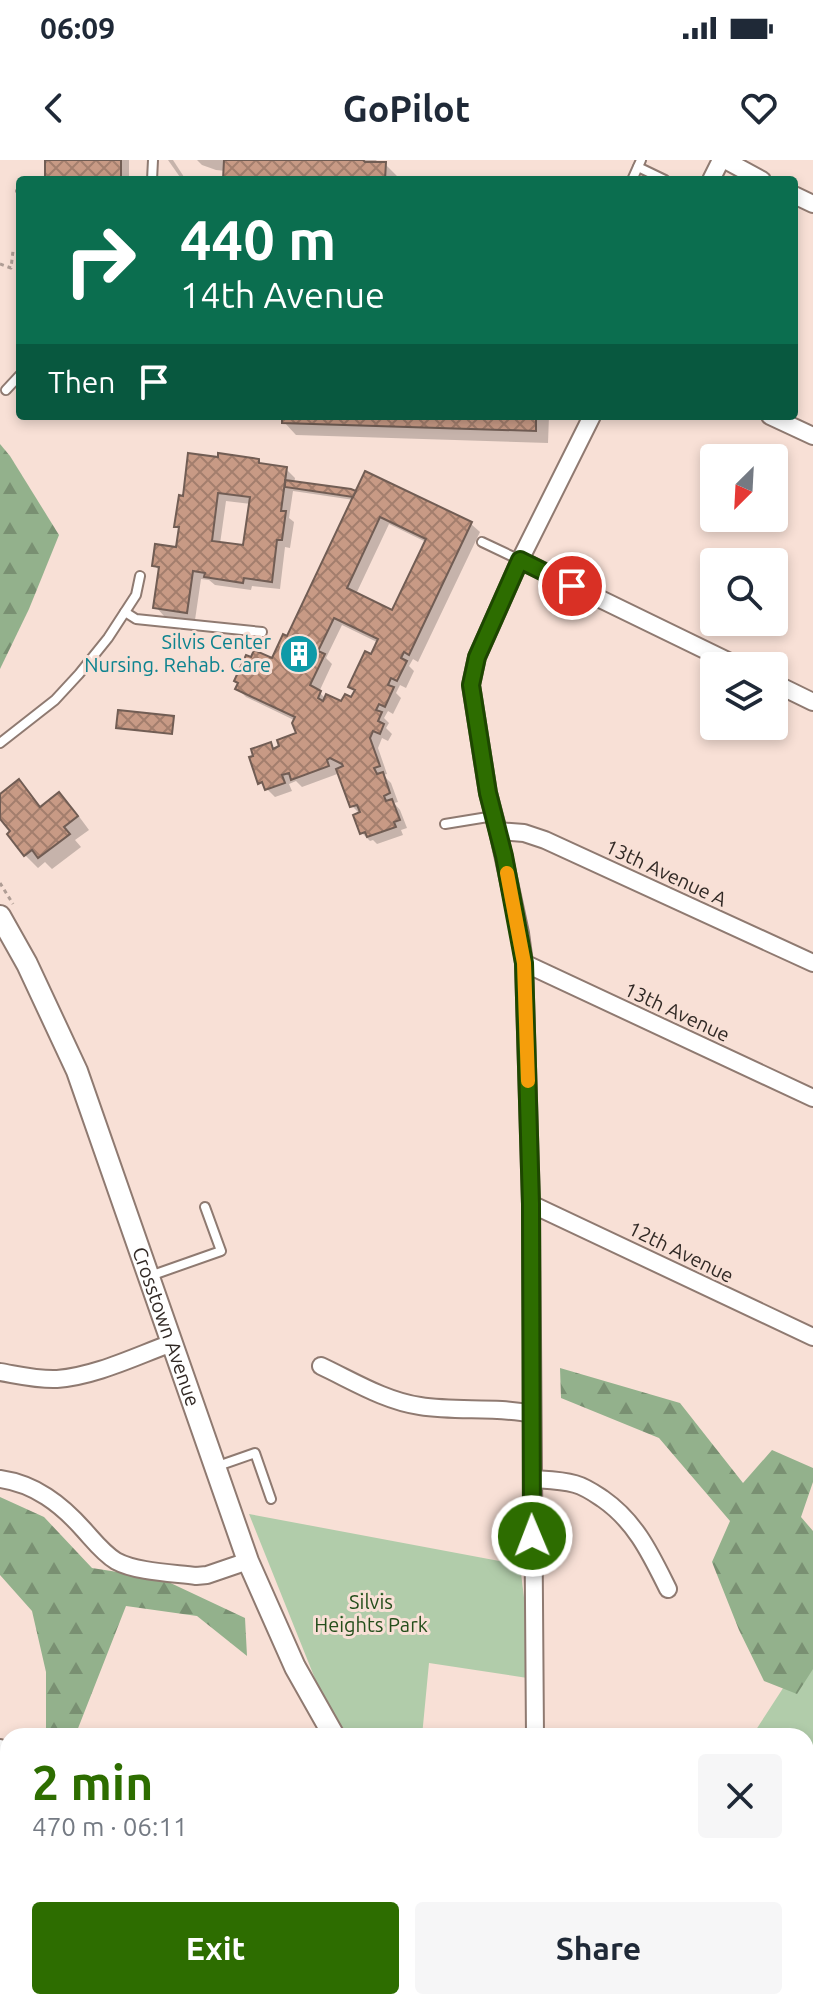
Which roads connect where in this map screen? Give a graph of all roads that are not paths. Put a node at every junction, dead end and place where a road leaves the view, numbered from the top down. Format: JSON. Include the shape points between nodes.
{"nodes":[{"id":1,"x":723,"y":160,"type":"edge"},
{"id":2,"x":639,"y":163,"type":"edge"},
{"id":3,"x":659,"y":176,"type":"edge"},
{"id":4,"x":754,"y":176,"type":"edge"},
{"id":5,"x":16,"y":379,"type":"edge"},
{"id":6,"x":6,"y":390,"type":"dead end"},
{"id":7,"x":590,"y":420,"type":"edge"},
{"id":8,"x":779,"y":420,"type":"edge"},
{"id":9,"x":813,"y":436,"type":"edge"},
{"id":10,"x":482,"y":542,"type":"dead end"},
{"id":11,"x":520,"y":560,"type":"junction"},
{"id":12,"x":140,"y":576,"type":"dead end"},
{"id":13,"x":125,"y":612,"type":"junction"},
{"id":14,"x":262,"y":632,"type":"dead end"},
{"id":15,"x":709,"y":652,"type":"edge"},
{"id":16,"x":788,"y":690,"type":"edge"},
{"id":17,"x":813,"y":702,"type":"edge"},
{"id":18,"x":0,"y":743,"type":"edge"},
{"id":19,"x":496,"y":823,"type":"junction"},
{"id":20,"x":445,"y":824,"type":"dead end"},
{"id":21,"x":0,"y":916,"type":"edge"},
{"id":22,"x":524,"y":963,"type":"junction"},
{"id":23,"x":813,"y":963,"type":"edge"},
{"id":24,"x":813,"y":1098,"type":"edge"},
{"id":25,"x":531,"y":1204,"type":"junction"},
{"id":26,"x":205,"y":1207,"type":"dead end"},
{"id":27,"x":149,"y":1277,"type":"junction"},
{"id":28,"x":813,"y":1337,"type":"edge"},
{"id":29,"x":172,"y":1343,"type":"junction"},
{"id":30,"x":321,"y":1366,"type":"dead end"},
{"id":31,"x":0,"y":1372,"type":"edge"},
{"id":32,"x":532,"y":1414,"type":"junction"},
{"id":33,"x":215,"y":1467,"type":"junction"},
{"id":34,"x":0,"y":1479,"type":"edge"},
{"id":35,"x":532,"y":1479,"type":"junction"},
{"id":36,"x":271,"y":1499,"type":"dead end"},
{"id":37,"x":248,"y":1561,"type":"junction"},
{"id":38,"x":668,"y":1589,"type":"dead end"},
{"id":39,"x":329,"y":1728,"type":"edge"},
{"id":40,"x":535,"y":1728,"type":"edge"}],
"edges":[{"from":1,"to":4,"type":"street"},
{"from":2,"to":3,"type":"lane"},
{"from":5,"to":6,"type":"lane"},
{"from":7,"to":11,"type":"street"},
{"from":8,"to":9,"type":"street"},
{"from":10,"to":11,"type":"lane"},
{"from":11,"to":15,"type":"street"},
{"from":11,"to":19,"type":"street","via":[[477,657],[471,685]]},
{"from":12,"to":13,"type":"lane"},
{"from":13,"to":14,"type":"lane","via":[[136,619]]},
{"from":13,"to":18,"type":"lane","via":[[55,700]]},
{"from":16,"to":17,"type":"street"},
{"from":19,"to":20,"type":"lane"},
{"from":19,"to":22,"type":"street"},
{"from":19,"to":23,"type":"street","name":"13th Avenue A","via":[[545,840]]},
{"from":21,"to":27,"type":"street","name":"Crosstown Avenue","via":[[77,1071]]},
{"from":22,"to":24,"type":"street","name":"13th Avenue"},
{"from":22,"to":25,"type":"street"},
{"from":25,"to":28,"type":"street","name":"12th Avenue"},
{"from":25,"to":32,"type":"street"},
{"from":26,"to":27,"type":"lane","via":[[221,1251]]},
{"from":27,"to":29,"type":"street","name":"Crosstown Avenue"},
{"from":29,"to":31,"type":"street","via":[[65,1378]]},
{"from":29,"to":33,"type":"street","name":"Crosstown Avenue"},
{"from":30,"to":32,"type":"street","via":[[407,1404]]},
{"from":32,"to":35,"type":"street"},
{"from":33,"to":36,"type":"lane","via":[[255,1453]]},
{"from":33,"to":37,"type":"street","name":"Crosstown Avenue"},
{"from":34,"to":37,"type":"street","via":[[23,1484],[56,1502],[107,1555],[125,1565],[196,1576]]},
{"from":35,"to":38,"type":"street","via":[[578,1485],[610,1505],[637,1532]]},
{"from":35,"to":40,"type":"street"},
{"from":37,"to":39,"type":"street","name":"Crosstown Avenue","via":[[295,1667]]}]}
